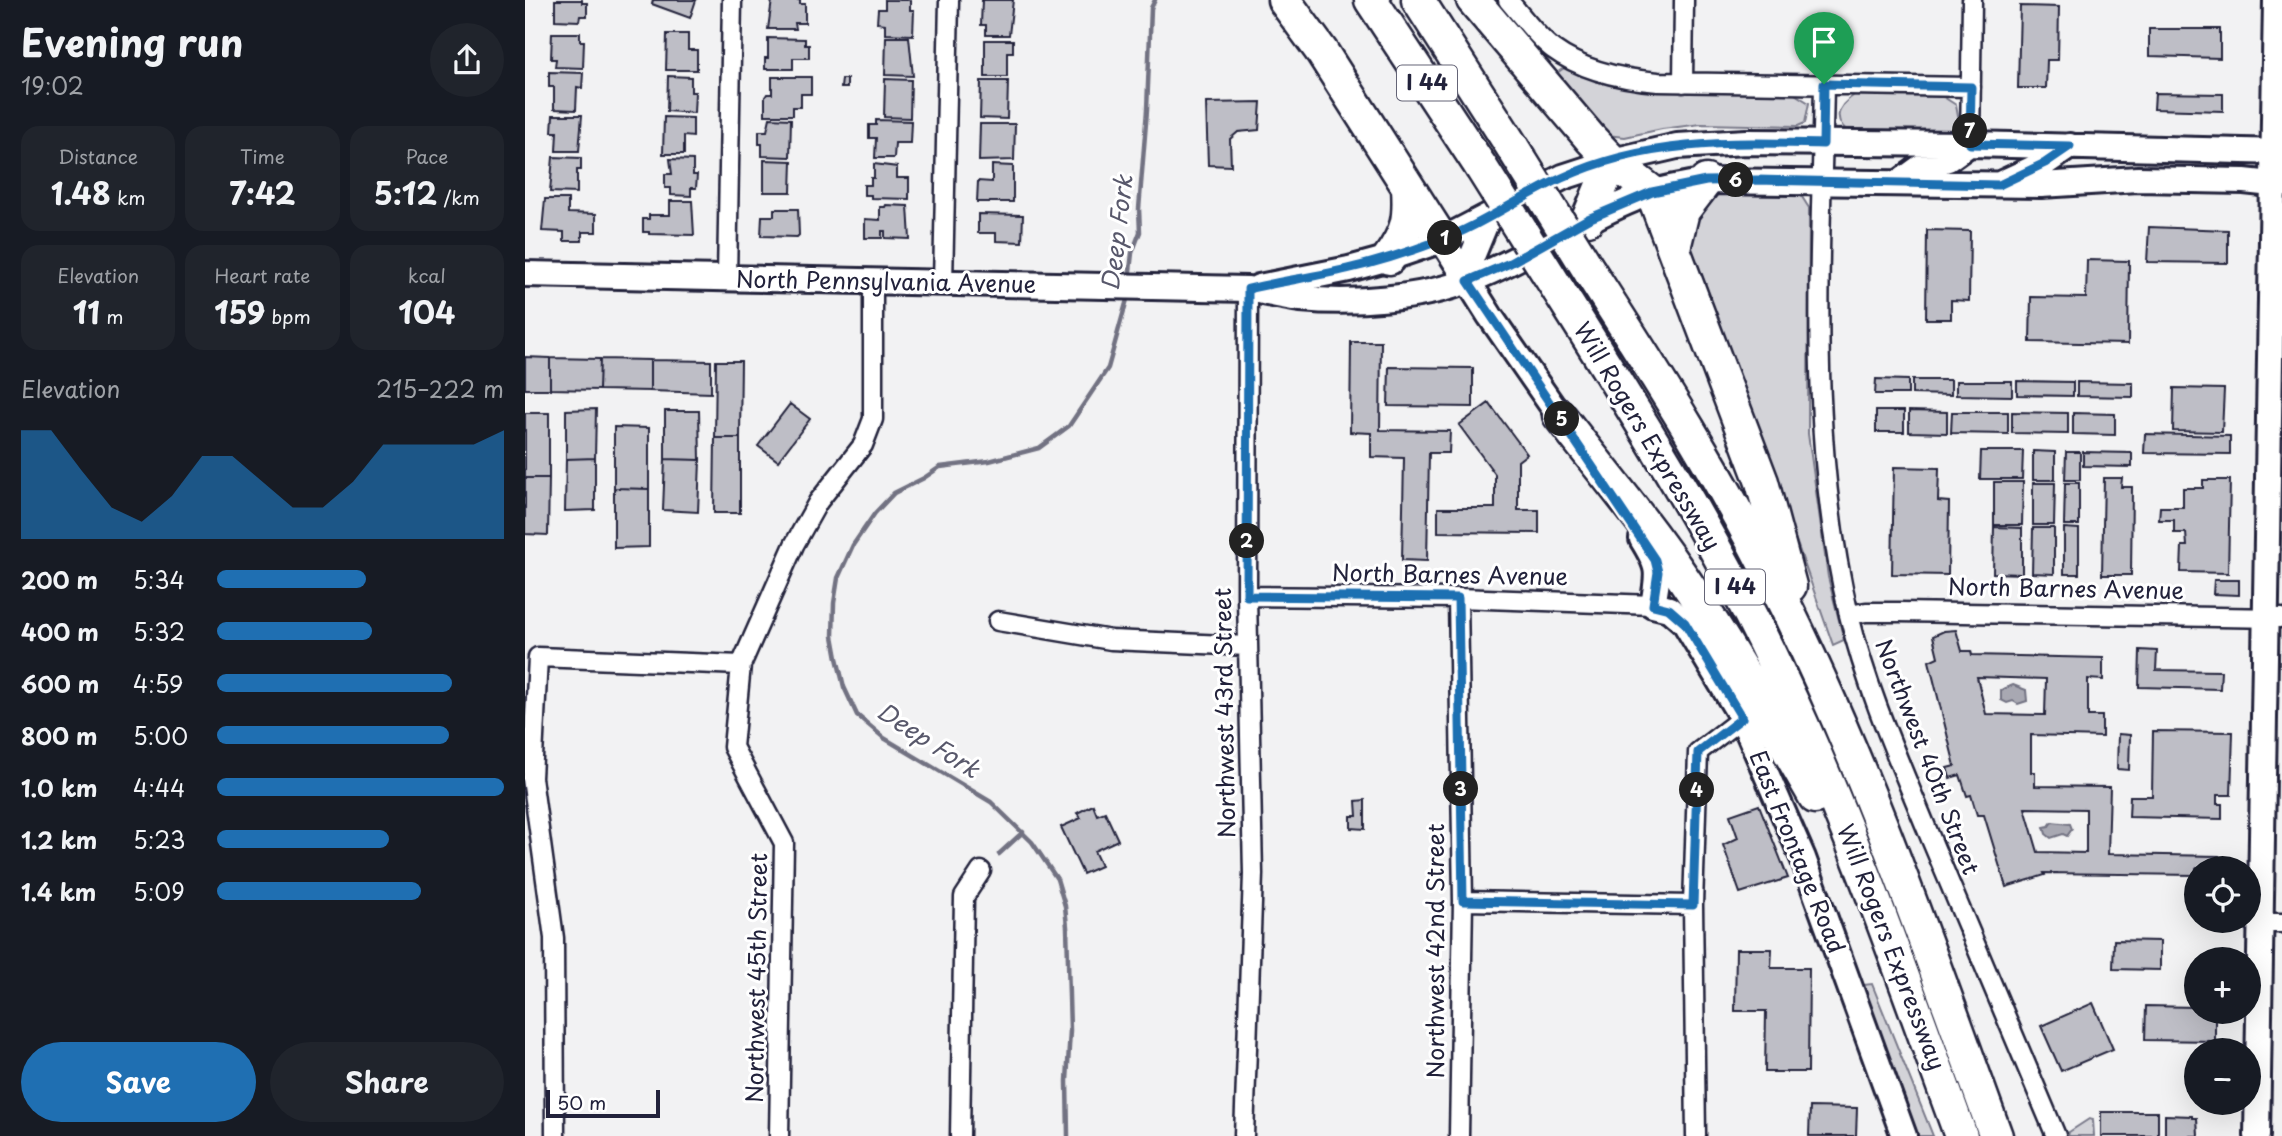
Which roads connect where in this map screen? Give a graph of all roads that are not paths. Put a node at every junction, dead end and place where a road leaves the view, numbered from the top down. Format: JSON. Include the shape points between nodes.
{"nodes":[{"id":1,"x":732,"y":0,"type":"edge"},
{"id":2,"x":949,"y":0,"type":"edge"},
{"id":3,"x":1284,"y":0,"type":"edge"},
{"id":4,"x":1371,"y":0,"type":"edge"},
{"id":5,"x":1418,"y":0,"type":"edge"},
{"id":6,"x":1473,"y":0,"type":"edge"},
{"id":7,"x":1508,"y":0,"type":"edge"},
{"id":8,"x":1684,"y":0,"type":"edge"},
{"id":9,"x":1972,"y":0,"type":"edge"},
{"id":10,"x":2276,"y":0,"type":"edge"},
{"id":11,"x":1683,"y":83,"type":"junction"},
{"id":12,"x":1824,"y":84,"type":"junction"},
{"id":13,"x":1971,"y":87,"type":"junction"},
{"id":14,"x":1823,"y":144,"type":"junction"},
{"id":15,"x":1970,"y":144,"type":"junction"},
{"id":16,"x":2070,"y":146,"type":"junction"},
{"id":17,"x":2277,"y":152,"type":"edge"},
{"id":18,"x":1612,"y":161,"type":"junction"},
{"id":19,"x":1706,"y":181,"type":"junction"},
{"id":20,"x":1822,"y":183,"type":"junction"},
{"id":21,"x":1899,"y":183,"type":"junction"},
{"id":22,"x":1999,"y":185,"type":"junction"},
{"id":23,"x":2277,"y":185,"type":"edge"},
{"id":24,"x":1408,"y":187,"type":"junction"},
{"id":25,"x":1652,"y":192,"type":"junction"},
{"id":26,"x":1488,"y":218,"type":"junction"},
{"id":27,"x":1588,"y":219,"type":"junction"},
{"id":28,"x":1442,"y":240,"type":"junction"},
{"id":29,"x":1674,"y":248,"type":"junction"},
{"id":30,"x":1389,"y":258,"type":"junction"},
{"id":31,"x":525,"y":274,"type":"edge"},
{"id":32,"x":727,"y":278,"type":"junction"},
{"id":33,"x":873,"y":281,"type":"junction"},
{"id":34,"x":1468,"y":281,"type":"junction"},
{"id":35,"x":943,"y":283,"type":"junction"},
{"id":36,"x":1248,"y":289,"type":"junction"},
{"id":37,"x":1432,"y":291,"type":"junction"},
{"id":38,"x":1490,"y":316,"type":"junction"},
{"id":39,"x":1559,"y":415,"type":"junction"},
{"id":40,"x":1247,"y":596,"type":"junction"},
{"id":41,"x":1458,"y":598,"type":"junction"},
{"id":42,"x":1653,"y":605,"type":"junction"},
{"id":43,"x":1849,"y":615,"type":"junction"},
{"id":44,"x":2274,"y":618,"type":"edge"},
{"id":45,"x":998,"y":621,"type":"dead end"},
{"id":46,"x":1248,"y":646,"type":"junction"},
{"id":47,"x":1806,"y":649,"type":"junction"},
{"id":48,"x":741,"y":664,"type":"junction"},
{"id":49,"x":1742,"y":718,"type":"junction"},
{"id":50,"x":981,"y":870,"type":"dead end"},
{"id":51,"x":1463,"y":901,"type":"junction"},
{"id":52,"x":1875,"y":902,"type":"junction"},
{"id":53,"x":1693,"y":905,"type":"junction"},
{"id":54,"x":2271,"y":923,"type":"edge"},
{"id":55,"x":555,"y":1136,"type":"edge"},
{"id":56,"x":779,"y":1136,"type":"edge"},
{"id":57,"x":960,"y":1136,"type":"edge"},
{"id":58,"x":1244,"y":1136,"type":"edge"},
{"id":59,"x":1459,"y":1136,"type":"edge"},
{"id":60,"x":1696,"y":1136,"type":"edge"},
{"id":61,"x":1904,"y":1136,"type":"edge"},
{"id":62,"x":1961,"y":1136,"type":"edge"},
{"id":63,"x":1996,"y":1136,"type":"edge"},
{"id":64,"x":2056,"y":1136,"type":"edge"},
{"id":65,"x":2257,"y":1136,"type":"edge"}],
"edges":[{"from":1,"to":32,"type":"street"},
{"from":2,"to":35,"type":"street"},
{"from":3,"to":24,"type":"highway"},
{"from":4,"to":52,"type":"highway","name":"Will Rogers Expressway","number":"I 44","bridge":true,"via":[[1637,415],[1723,564],[1783,680]]},
{"from":5,"to":47,"type":"highway","name":"Will Rogers Expressway","number":"I 44","bridge":true,"via":[[1712,466]]},
{"from":6,"to":18,"type":"highway"},
{"from":7,"to":11,"type":"street","via":[[1546,43],[1579,63],[1623,78]]},
{"from":8,"to":11,"type":"street"},
{"from":9,"to":13,"type":"street"},
{"from":10,"to":17,"type":"main road"},
{"from":11,"to":12,"type":"street"},
{"from":12,"to":13,"type":"street"},
{"from":12,"to":14,"type":"street","name":"Northwest 40th Street"},
{"from":13,"to":15,"type":"street"},
{"from":14,"to":15,"type":"main road","name":"North Pennsylvania Avenue"},
{"from":14,"to":18,"type":"main road","name":"North Pennsylvania Avenue","via":[[1698,143]]},
{"from":14,"to":20,"type":"street","name":"Northwest 40th Street"},
{"from":15,"to":16,"type":"main road","name":"North Pennsylvania Avenue"},
{"from":15,"to":21,"type":"main road"},
{"from":16,"to":17,"type":"main road","name":"North Pennsylvania Avenue"},
{"from":16,"to":22,"type":"main road"},
{"from":17,"to":23,"type":"main road"},
{"from":18,"to":25,"type":"highway"},
{"from":18,"to":26,"type":"main road","name":"North Pennsylvania Avenue","via":[[1563,177]]},
{"from":18,"to":27,"type":"highway"},
{"from":19,"to":20,"type":"main road","name":"North Pennsylvania Avenue"},
{"from":19,"to":25,"type":"main road","name":"North Pennsylvania Avenue"},
{"from":19,"to":29,"type":"highway","via":[[1683,211]]},
{"from":20,"to":21,"type":"main road","name":"North Pennsylvania Avenue"},
{"from":20,"to":43,"type":"street","name":"Northwest 40th Street","via":[[1822,437]]},
{"from":21,"to":22,"type":"main road","name":"North Pennsylvania Avenue"},
{"from":22,"to":23,"type":"main road","name":"North Pennsylvania Avenue","via":[[2139,179]]},
{"from":23,"to":44,"type":"main road"},
{"from":24,"to":28,"type":"highway"},
{"from":24,"to":30,"type":"highway","via":[[1405,235]]},
{"from":25,"to":27,"type":"main road","name":"North Pennsylvania Avenue"},
{"from":25,"to":29,"type":"highway"},
{"from":26,"to":28,"type":"main road","name":"North Pennsylvania Avenue"},
{"from":26,"to":34,"type":"main road","via":[[1471,259]]},
{"from":27,"to":34,"type":"main road","name":"North Pennsylvania Avenue"},
{"from":28,"to":30,"type":"main road","name":"North Pennsylvania Avenue"},
{"from":28,"to":34,"type":"main road"},
{"from":29,"to":47,"type":"highway","via":[[1762,482]]},
{"from":30,"to":36,"type":"main road","name":"North Pennsylvania Avenue"},
{"from":31,"to":32,"type":"main road","name":"North Pennsylvania Avenue"},
{"from":32,"to":33,"type":"main road","name":"North Pennsylvania Avenue"},
{"from":33,"to":35,"type":"main road","name":"North Pennsylvania Avenue"},
{"from":33,"to":48,"type":"street","name":"Northwest 45th Street","via":[[873,419],[863,445],[818,502],[794,545]]},
{"from":34,"to":37,"type":"main road","name":"North Pennsylvania Avenue"},
{"from":34,"to":38,"type":"main road"},
{"from":35,"to":36,"type":"main road","name":"North Pennsylvania Avenue"},
{"from":36,"to":37,"type":"main road","name":"North Pennsylvania Avenue","via":[[1301,299]]},
{"from":36,"to":40,"type":"street","name":"Northwest 43rd Street"},
{"from":37,"to":38,"type":"main road"},
{"from":38,"to":39,"type":"main road"},
{"from":39,"to":42,"type":"main road","via":[[1655,560],[1658,572]]},
{"from":39,"to":52,"type":"highway","via":[[1667,554],[1728,646]]},
{"from":40,"to":41,"type":"street","name":"North Barnes Avenue"},
{"from":40,"to":46,"type":"street","name":"Northwest 43rd Street"},
{"from":41,"to":42,"type":"street","name":"North Barnes Avenue"},
{"from":41,"to":51,"type":"street","name":"Northwest 42nd Street"},
{"from":42,"to":49,"type":"main road","name":"East Frontage Road","via":[[1669,609],[1685,623]]},
{"from":43,"to":44,"type":"street","name":"North Barnes Avenue"},
{"from":43,"to":64,"type":"street","name":"Northwest 40th Street","via":[[1896,755]]},
{"from":44,"to":54,"type":"main road"},
{"from":45,"to":46,"type":"street","via":[[1111,640]]},
{"from":46,"to":58,"type":"street","name":"Northwest 43rd Street","via":[[1253,874]]},
{"from":47,"to":63,"type":"highway","name":"Will Rogers Expressway","number":"I 44","via":[[1864,779]]},
{"from":48,"to":55,"type":"street","via":[[538,657],[532,778],[554,938]]},
{"from":48,"to":56,"type":"street","name":"Northwest 45th Street","via":[[733,747],[784,843]]},
{"from":49,"to":53,"type":"street","via":[[1698,752]]},
{"from":49,"to":61,"type":"main road","name":"East Frontage Road","via":[[1804,858]]},
{"from":50,"to":57,"type":"street","via":[[964,897]]},
{"from":51,"to":53,"type":"street"},
{"from":51,"to":59,"type":"street","name":"Northwest 42nd Street"},
{"from":52,"to":62,"type":"highway","name":"Will Rogers Expressway","number":"I 44"},
{"from":53,"to":60,"type":"street"},
{"from":54,"to":65,"type":"main road"}]}
